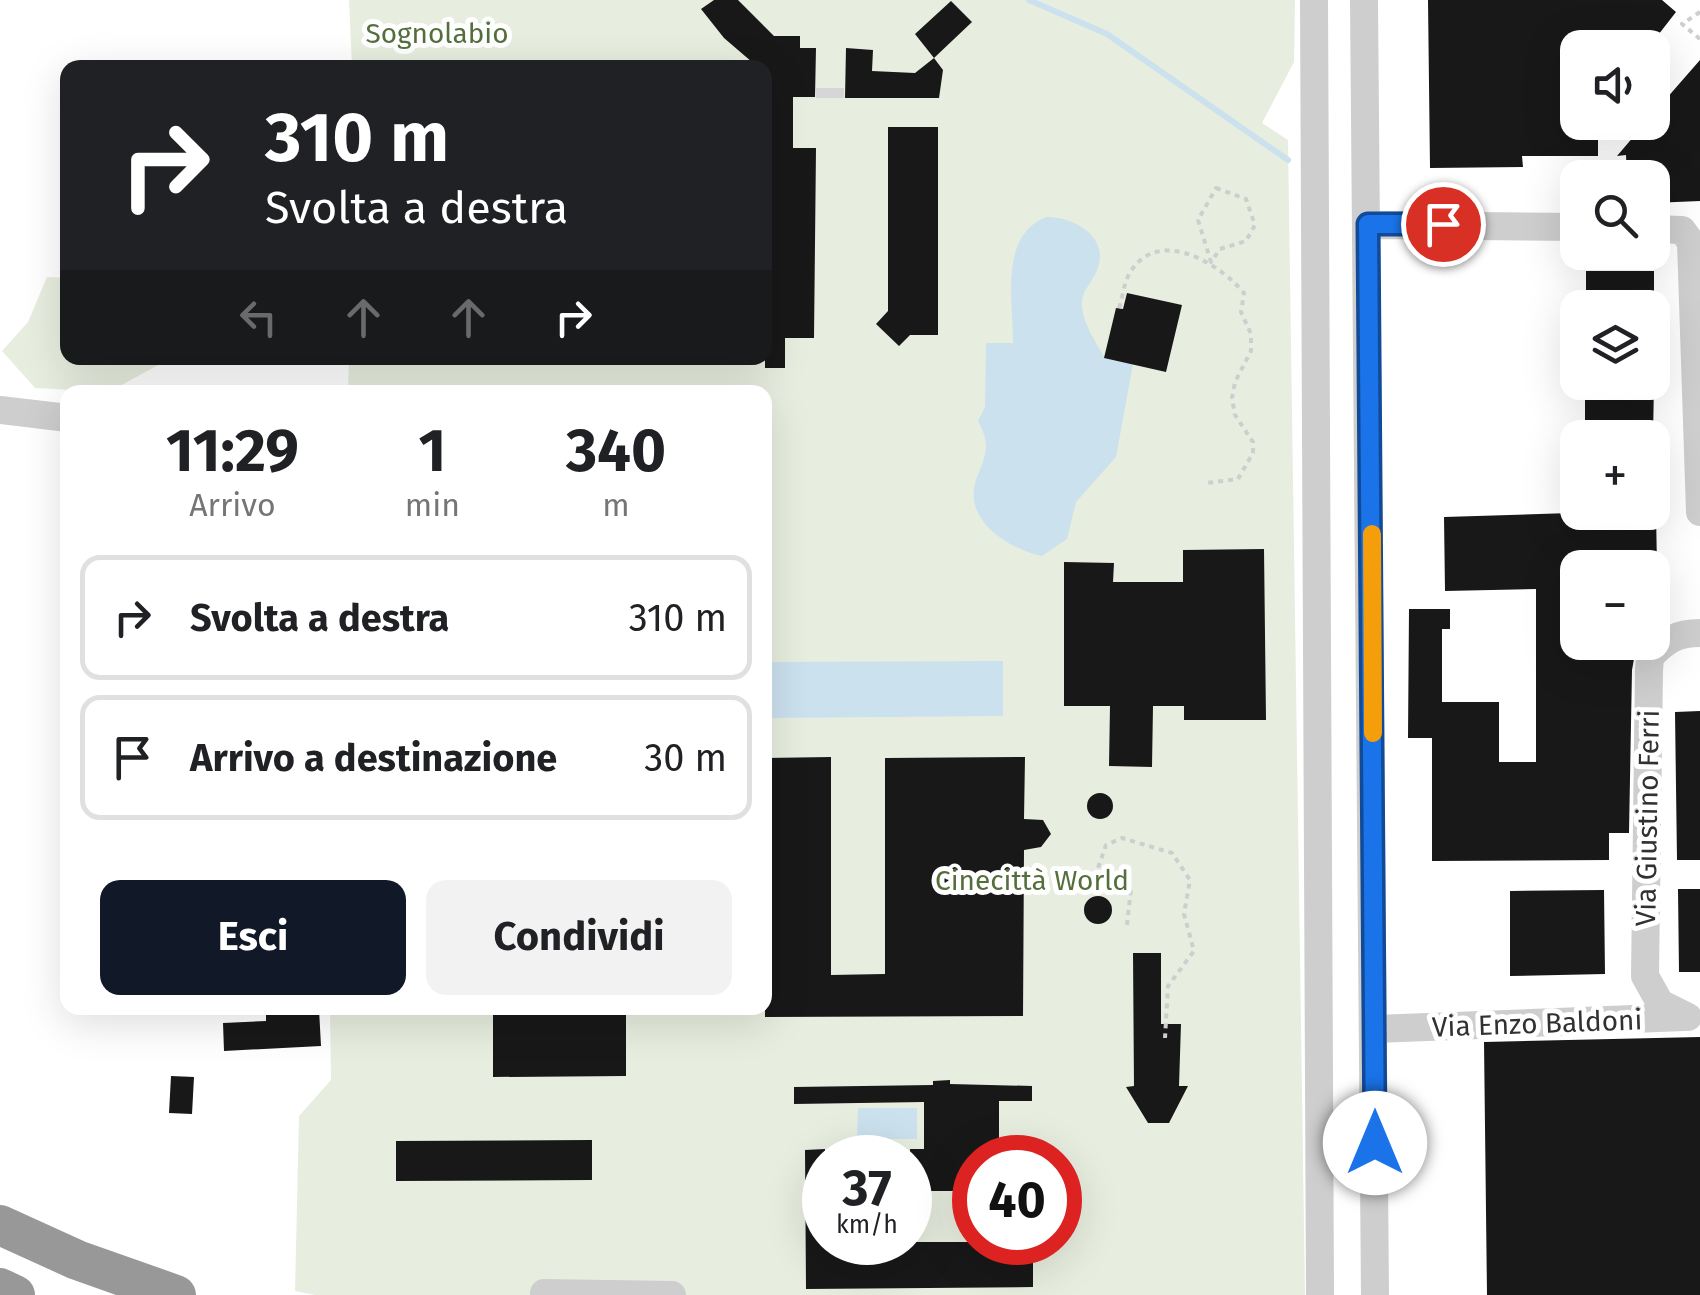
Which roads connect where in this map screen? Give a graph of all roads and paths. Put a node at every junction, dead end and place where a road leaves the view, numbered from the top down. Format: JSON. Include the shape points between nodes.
{"nodes":[{"id":1,"x":1314,"y":0,"type":"edge"},
{"id":2,"x":1364,"y":0,"type":"edge"},
{"id":3,"x":1700,"y":12,"type":"edge"},
{"id":4,"x":1700,"y":39,"type":"edge"},
{"id":5,"x":1368,"y":224,"type":"junction"},
{"id":6,"x":1560,"y":227,"type":"edge"},
{"id":7,"x":1670,"y":230,"type":"edge"},
{"id":8,"x":1211,"y":262,"type":"junction"},
{"id":9,"x":1119,"y":308,"type":"dead end"},
{"id":10,"x":0,"y":410,"type":"edge"},
{"id":11,"x":60,"y":417,"type":"edge"},
{"id":12,"x":1206,"y":483,"type":"dead end"},
{"id":13,"x":1700,"y":512,"type":"edge"},
{"id":14,"x":1700,"y":632,"type":"edge"},
{"id":15,"x":1127,"y":926,"type":"dead end"},
{"id":16,"x":1694,"y":1016,"type":"edge"},
{"id":17,"x":1374,"y":1029,"type":"junction"},
{"id":18,"x":1166,"y":1038,"type":"dead end"},
{"id":19,"x":0,"y":1225,"type":"edge"},
{"id":20,"x":0,"y":1246,"type":"edge"},
{"id":21,"x":0,"y":1288,"type":"edge"},
{"id":22,"x":544,"y":1293,"type":"edge"},
{"id":23,"x":15,"y":1295,"type":"edge"},
{"id":24,"x":105,"y":1295,"type":"edge"},
{"id":25,"x":176,"y":1295,"type":"edge"},
{"id":26,"x":672,"y":1295,"type":"edge"},
{"id":27,"x":1320,"y":1295,"type":"edge"},
{"id":28,"x":1375,"y":1295,"type":"edge"}],
"edges":[{"from":1,"to":27,"type":"street"},
{"from":2,"to":5,"type":"street"},
{"from":3,"to":4,"type":"path","via":[[1682,24]]},
{"from":5,"to":6,"type":"street"},
{"from":5,"to":17,"type":"street"},
{"from":7,"to":13,"type":"street","via":[[1682,230],[1691,242]]},
{"from":8,"to":8,"type":"path","via":[[1220,249],[1246,241],[1255,225],[1246,199],[1227,188],[1216,188],[1198,220]]},
{"from":8,"to":9,"type":"path","via":[[1173,252],[1147,256],[1128,274]]},
{"from":8,"to":12,"type":"path","via":[[1244,293],[1241,312],[1251,351],[1232,398],[1254,452],[1238,479]]},
{"from":10,"to":11,"type":"street"},
{"from":14,"to":16,"type":"street","name":"Via Giustino Ferri","via":[[1664,642],[1650,656],[1649,670],[1645,976],[1660,1003]]},
{"from":15,"to":18,"type":"path","via":[[1131,888],[1106,883],[1098,860],[1113,840],[1172,853],[1190,880],[1184,914],[1194,951],[1168,986]]},
{"from":16,"to":17,"type":"street","name":"Via Enzo Baldoni"},
{"from":17,"to":28,"type":"street"},
{"from":19,"to":25,"type":"highway"},
{"from":20,"to":24,"type":"highway"},
{"from":21,"to":23,"type":"highway"},
{"from":22,"to":26,"type":"street"}]}
